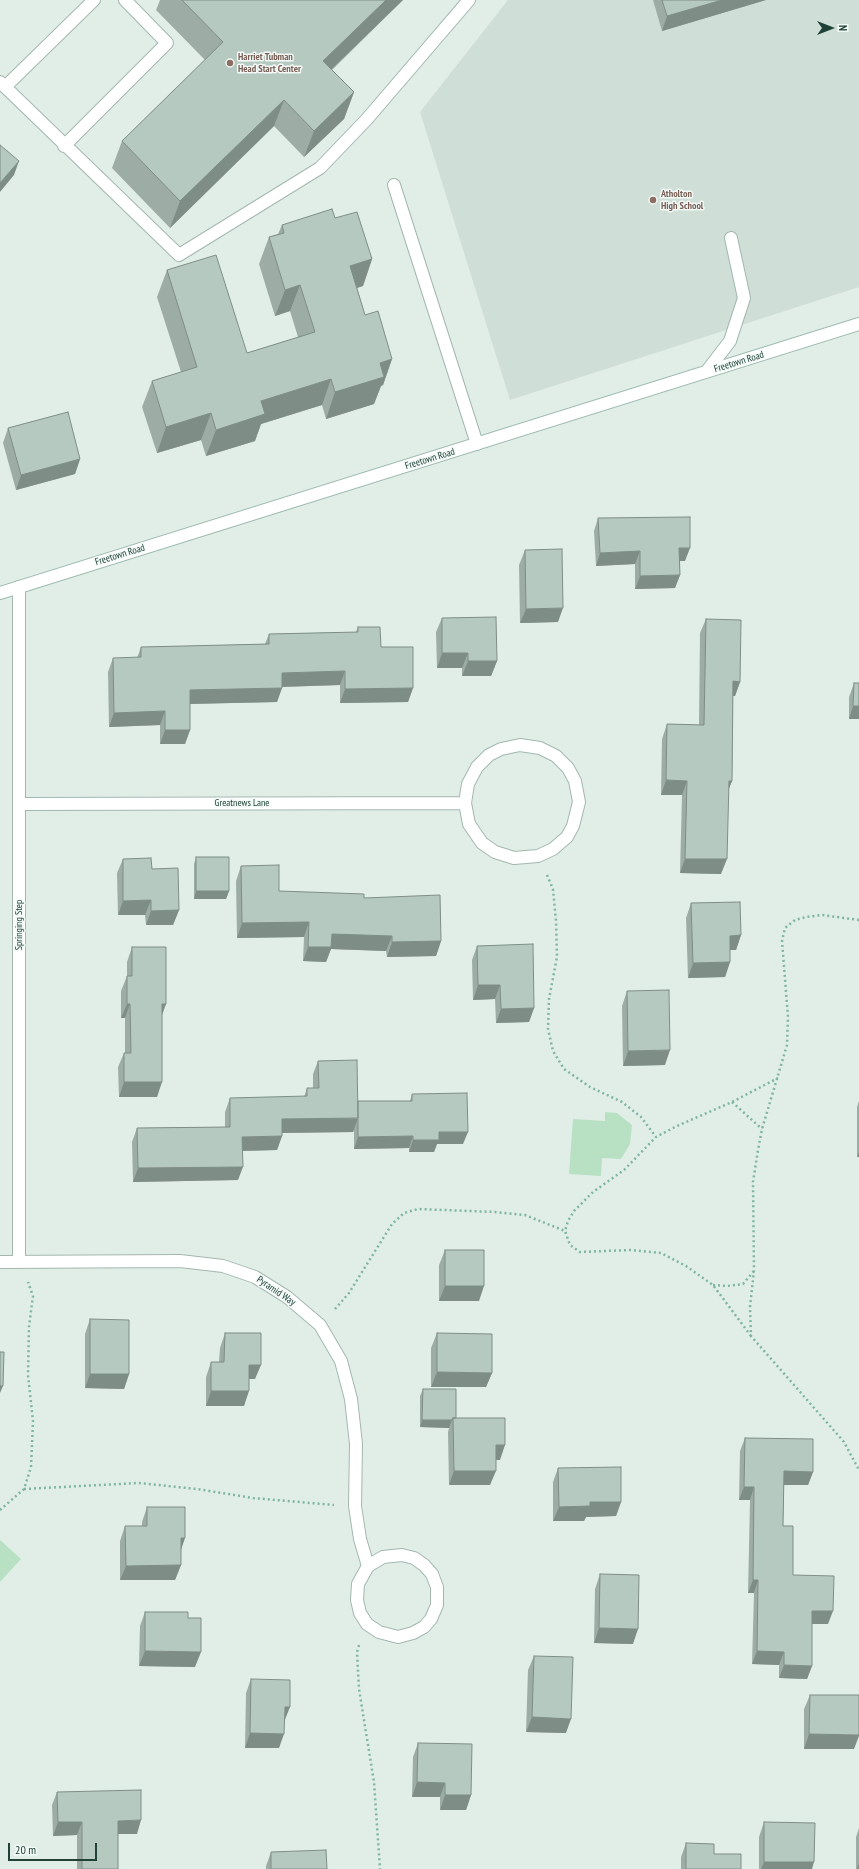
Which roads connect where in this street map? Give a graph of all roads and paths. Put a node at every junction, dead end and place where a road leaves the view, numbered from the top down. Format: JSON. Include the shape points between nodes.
{"nodes":[{"id":1,"x":94,"y":0,"type":"edge"},
{"id":2,"x":125,"y":0,"type":"edge"},
{"id":3,"x":469,"y":0,"type":"edge"},
{"id":4,"x":3,"y":85,"type":"edge"},
{"id":5,"x":64,"y":146,"type":"junction"},
{"id":6,"x":394,"y":185,"type":"dead end"},
{"id":7,"x":731,"y":238,"type":"dead end"},
{"id":8,"x":859,"y":324,"type":"edge"},
{"id":9,"x":707,"y":372,"type":"junction"},
{"id":10,"x":477,"y":444,"type":"junction"},
{"id":11,"x":19,"y":587,"type":"junction"},
{"id":12,"x":0,"y":593,"type":"edge"},
{"id":13,"x":465,"y":803,"type":"junction"},
{"id":14,"x":20,"y":804,"type":"junction"},
{"id":15,"x":538,"y":856,"type":"junction"},
{"id":16,"x":859,"y":920,"type":"edge"},
{"id":17,"x":778,"y":1078,"type":"junction"},
{"id":18,"x":732,"y":1102,"type":"junction"},
{"id":19,"x":762,"y":1129,"type":"junction"},
{"id":20,"x":656,"y":1137,"type":"junction"},
{"id":21,"x":565,"y":1231,"type":"junction"},
{"id":22,"x":0,"y":1262,"type":"edge"},
{"id":23,"x":19,"y":1262,"type":"junction"},
{"id":24,"x":754,"y":1270,"type":"junction"},
{"id":25,"x":712,"y":1285,"type":"junction"},
{"id":26,"x":320,"y":1325,"type":"junction"},
{"id":27,"x":751,"y":1336,"type":"junction"},
{"id":28,"x":859,"y":1470,"type":"edge"},
{"id":29,"x":24,"y":1489,"type":"junction"},
{"id":30,"x":355,"y":1506,"type":"junction"},
{"id":31,"x":0,"y":1510,"type":"edge"},
{"id":32,"x":368,"y":1566,"type":"junction"},
{"id":33,"x":368,"y":1624,"type":"junction"},
{"id":34,"x":380,"y":1869,"type":"edge"}],
"edges":[{"from":1,"to":4,"type":"street"},
{"from":2,"to":5,"type":"street","via":[[168,43]]},
{"from":3,"to":5,"type":"street","via":[[367,119],[320,168],[179,255]]},
{"from":4,"to":5,"type":"street"},
{"from":6,"to":10,"type":"street"},
{"from":7,"to":9,"type":"street","via":[[744,298],[730,341]]},
{"from":8,"to":9,"type":"street","name":"Freetown Road"},
{"from":9,"to":10,"type":"street","name":"Freetown Road"},
{"from":10,"to":11,"type":"street","name":"Freetown Road"},
{"from":11,"to":12,"type":"street","name":"Freetown Road"},
{"from":11,"to":14,"type":"street","name":"Springing Step"},
{"from":13,"to":14,"type":"street","name":"Greatnews Lane"},
{"from":13,"to":15,"type":"street","via":[[469,824],[482,843],[495,852],[514,858]]},
{"from":13,"to":15,"type":"street","via":[[468,784],[477,767],[489,755],[501,749],[520,745],[540,748],[556,756],[568,768],[575,781],[579,802],[573,826],[566,837],[553,849]]},
{"from":14,"to":23,"type":"street","name":"Springing Step"},
{"from":15,"to":20,"type":"path","via":[[553,889],[556,921],[557,957],[549,999],[548,1029],[553,1051],[564,1069],[590,1087],[622,1102],[641,1117]]},
{"from":16,"to":17,"type":"path","via":[[822,915],[795,920],[785,928],[782,941],[788,1017],[787,1045]]},
{"from":17,"to":18,"type":"path"},
{"from":17,"to":19,"type":"path"},
{"from":18,"to":19,"type":"path"},
{"from":18,"to":20,"type":"path"},
{"from":19,"to":24,"type":"path","via":[[753,1182]]},
{"from":20,"to":21,"type":"path","via":[[624,1170],[593,1192],[579,1206],[568,1221]]},
{"from":21,"to":25,"type":"path","via":[[570,1245],[580,1252],[631,1250],[661,1253],[686,1266]]},
{"from":21,"to":26,"type":"path","via":[[525,1215],[418,1210],[404,1213],[392,1224],[349,1293]]},
{"from":22,"to":23,"type":"street","name":"Pyramid Way"},
{"from":23,"to":26,"type":"street","name":"Pyramid Way","via":[[180,1261],[223,1266],[255,1277],[287,1297]]},
{"from":23,"to":29,"type":"path","via":[[33,1296],[29,1327],[28,1375],[33,1421],[31,1459]]},
{"from":24,"to":25,"type":"path","via":[[743,1284]]},
{"from":24,"to":27,"type":"path","via":[[750,1307]]},
{"from":25,"to":27,"type":"path"},
{"from":26,"to":30,"type":"street","name":"Pyramid Way","via":[[341,1361],[351,1399],[356,1444]]},
{"from":27,"to":28,"type":"path","via":[[844,1442]]},
{"from":29,"to":30,"type":"path","via":[[138,1483],[254,1498]]},
{"from":29,"to":31,"type":"path"},
{"from":30,"to":32,"type":"street","name":"Pyramid Way","via":[[360,1539]]},
{"from":32,"to":33,"type":"street","via":[[358,1584],[357,1600],[360,1613]]},
{"from":32,"to":33,"type":"street","via":[[383,1557],[393,1555],[414,1558],[432,1574],[437,1587],[437,1605],[431,1619],[424,1627],[413,1633],[398,1637],[379,1632]]},
{"from":33,"to":34,"type":"path","via":[[357,1652],[359,1690],[374,1782]]}]}
